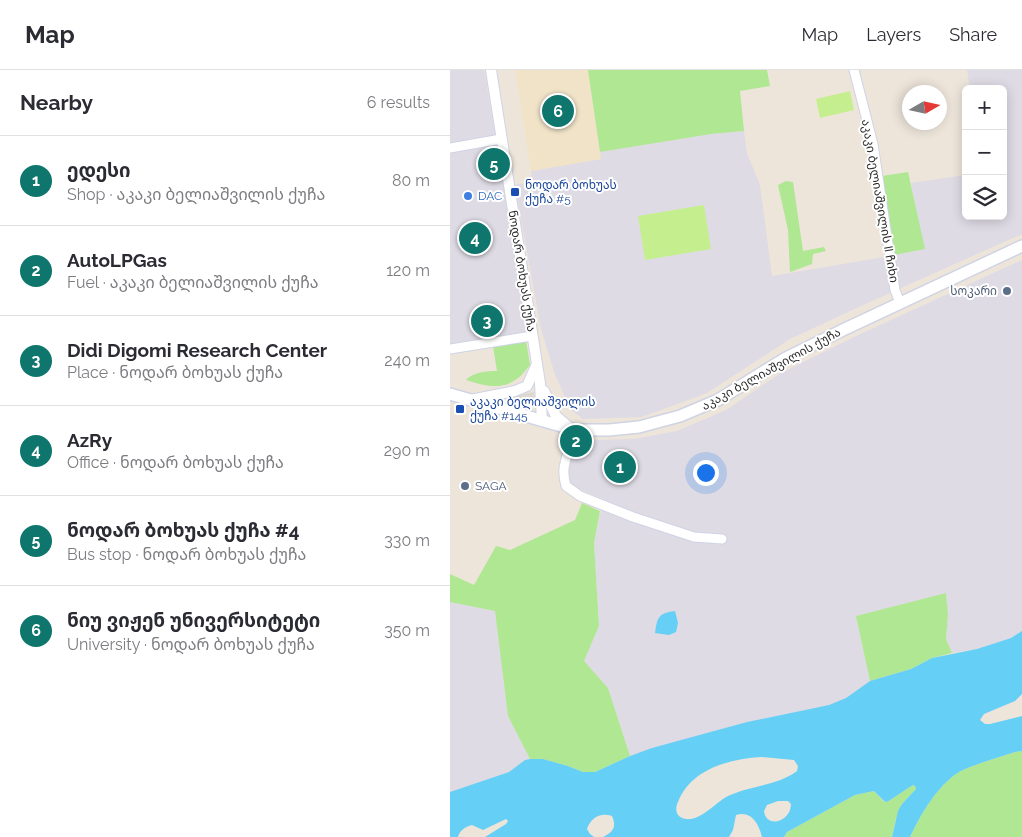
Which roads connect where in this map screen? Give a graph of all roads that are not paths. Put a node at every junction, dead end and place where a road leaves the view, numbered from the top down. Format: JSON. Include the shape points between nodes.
{"nodes":[{"id":1,"x":491,"y":70,"type":"edge"},
{"id":2,"x":854,"y":70,"type":"edge"},
{"id":3,"x":501,"y":139,"type":"junction"},
{"id":4,"x":450,"y":148,"type":"edge"},
{"id":5,"x":1022,"y":246,"type":"edge"},
{"id":6,"x":900,"y":303,"type":"junction"},
{"id":7,"x":532,"y":336,"type":"junction"},
{"id":8,"x":450,"y":349,"type":"edge"},
{"id":9,"x":536,"y":366,"type":"junction"},
{"id":10,"x":540,"y":383,"type":"junction"},
{"id":11,"x":450,"y":394,"type":"edge"},
{"id":12,"x":470,"y":400,"type":"junction"},
{"id":13,"x":542,"y":421,"type":"junction"},
{"id":14,"x":570,"y":428,"type":"junction"},
{"id":15,"x":722,"y":539,"type":"dead end"}],
"edges":[{"from":1,"to":3,"type":"street","name":"ნოდარ ბოხუას ქუჩა"},
{"from":2,"to":6,"type":"street","name":"აკაკი ბელიაშვილის II ჩიხი","via":[[873,144],[895,290]]},
{"from":3,"to":4,"type":"street"},
{"from":3,"to":7,"type":"street","name":"ნოდარ ბოხუას ქუჩა"},
{"from":5,"to":6,"type":"main road","name":"აკაკი ბელიაშვილის ქუჩა"},
{"from":6,"to":14,"type":"main road","name":"აკაკი ბელიაშვილის ქუჩა","via":[[786,358],[718,400],[680,416],[625,430]]},
{"from":7,"to":8,"type":"street"},
{"from":7,"to":9,"type":"street","name":"ნოდარ ბოხუას ქუჩა"},
{"from":9,"to":10,"type":"street","name":"ნოდარ ბოხუას ქუჩა"},
{"from":9,"to":12,"type":"street","via":[[527,386]]},
{"from":10,"to":13,"type":"street"},
{"from":10,"to":14,"type":"street","via":[[556,416]]},
{"from":11,"to":12,"type":"main road","name":"აკაკი ბელიაშვილის ქუჩა"},
{"from":12,"to":13,"type":"main road","name":"აკაკი ბელიაშვილის ქუჩა"},
{"from":13,"to":14,"type":"main road","name":"აკაკი ბელიაშვილის ქუჩა"},
{"from":14,"to":15,"type":"street","via":[[573,438],[564,464],[566,486],[580,496],[634,518],[694,537]]}]}
